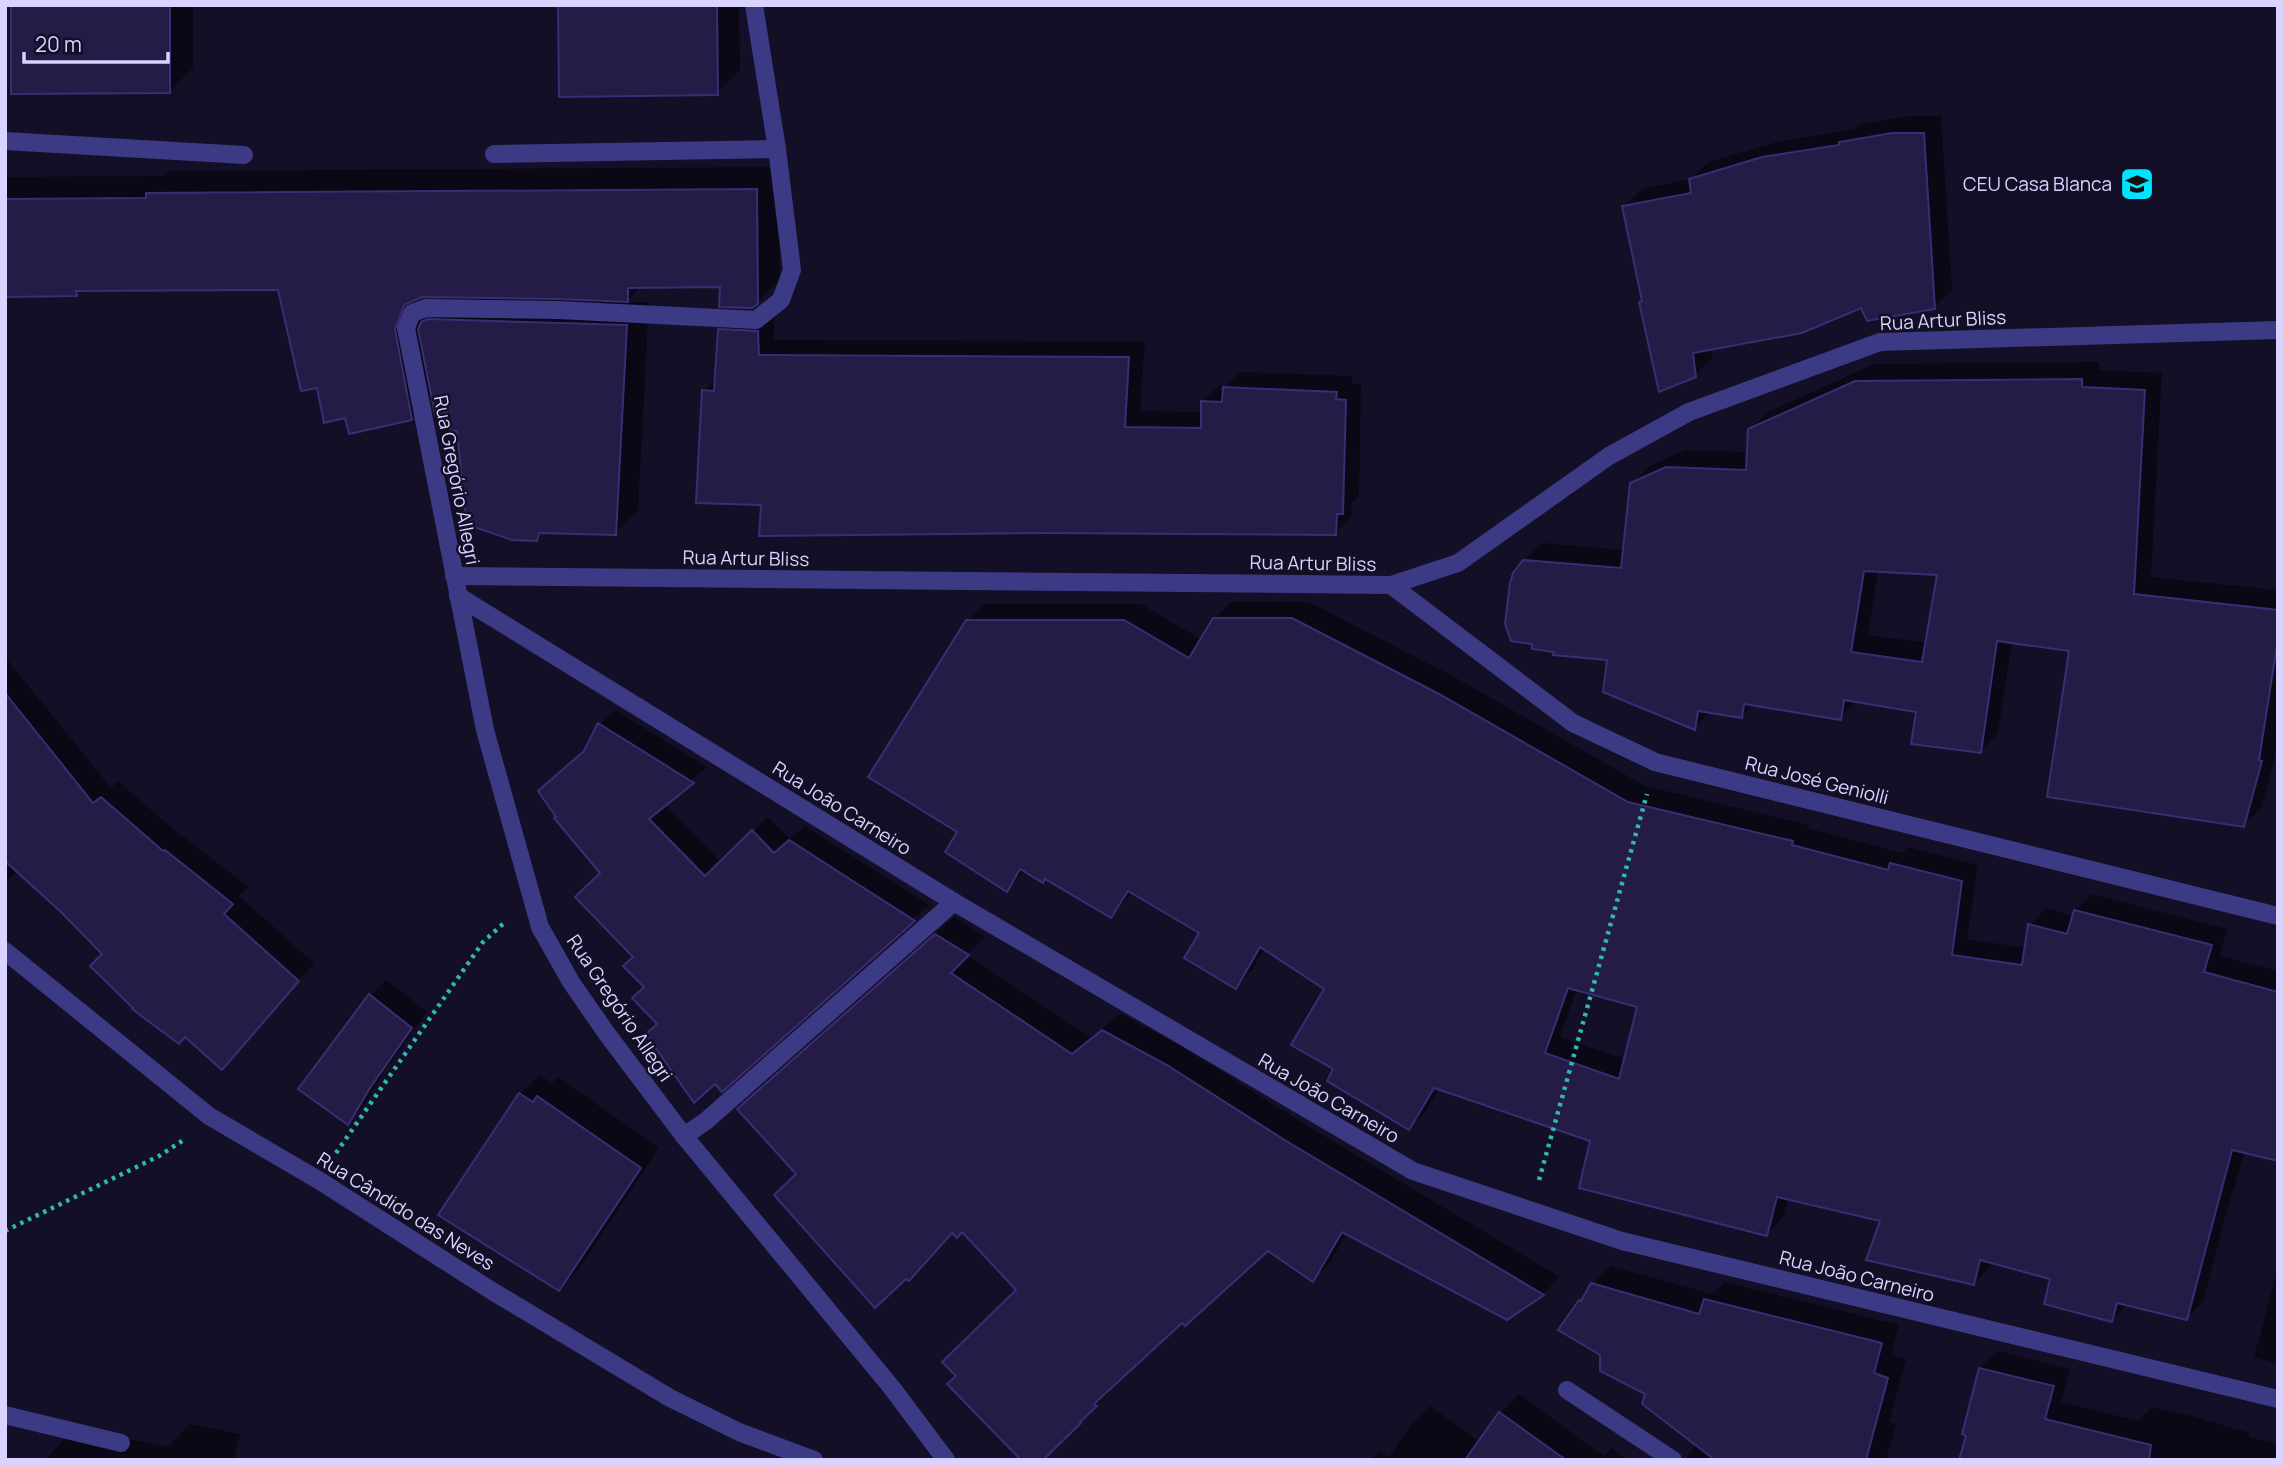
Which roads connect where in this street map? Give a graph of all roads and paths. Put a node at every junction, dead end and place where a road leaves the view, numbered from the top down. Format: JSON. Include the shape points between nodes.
{"nodes":[{"id":1,"x":754,"y":5,"type":"edge"},
{"id":2,"x":5,"y":141,"type":"edge"},
{"id":3,"x":777,"y":149,"type":"junction"},
{"id":4,"x":494,"y":154,"type":"dead end"},
{"id":5,"x":244,"y":155,"type":"dead end"},
{"id":6,"x":2278,"y":330,"type":"edge"},
{"id":7,"x":454,"y":576,"type":"junction"},
{"id":8,"x":1391,"y":585,"type":"junction"},
{"id":9,"x":458,"y":596,"type":"junction"},
{"id":10,"x":1656,"y":762,"type":"junction"},
{"id":11,"x":954,"y":902,"type":"junction"},
{"id":12,"x":2278,"y":916,"type":"edge"},
{"id":13,"x":483,"y":942,"type":"dead end"},
{"id":14,"x":5,"y":951,"type":"edge"},
{"id":15,"x":193,"y":1133,"type":"dead end"},
{"id":16,"x":684,"y":1136,"type":"junction"},
{"id":17,"x":337,"y":1152,"type":"dead end"},
{"id":18,"x":1531,"y":1211,"type":"junction"},
{"id":19,"x":5,"y":1231,"type":"edge"},
{"id":20,"x":1567,"y":1390,"type":"dead end"},
{"id":21,"x":2278,"y":1399,"type":"edge"},
{"id":22,"x":5,"y":1415,"type":"edge"},
{"id":23,"x":121,"y":1443,"type":"dead end"},
{"id":24,"x":814,"y":1460,"type":"edge"},
{"id":25,"x":946,"y":1460,"type":"edge"},
{"id":26,"x":1673,"y":1460,"type":"edge"}],
"edges":[{"from":1,"to":3,"type":"street"},
{"from":2,"to":5,"type":"street"},
{"from":3,"to":4,"type":"street"},
{"from":3,"to":7,"type":"street","name":"Rua Gregório Allegri","via":[[792,270],[781,300],[756,320],[559,310],[426,308],[412,313],[406,328]]},
{"from":6,"to":8,"type":"street","name":"Rua Artur Bliss","via":[[1880,342],[1689,412],[1609,456],[1458,563]]},
{"from":7,"to":8,"type":"street","name":"Rua Artur Bliss"},
{"from":7,"to":9,"type":"street","name":"Rua Gregório Allegri"},
{"from":8,"to":10,"type":"street","name":"Rua José Geniolli","via":[[1573,723]]},
{"from":9,"to":11,"type":"street","name":"Rua João Carneiro"},
{"from":9,"to":16,"type":"street","name":"Rua Gregório Allegri","via":[[485,730],[540,927],[571,982]]},
{"from":10,"to":12,"type":"street","name":"Rua José Geniolli"},
{"from":10,"to":18,"type":"path"},
{"from":11,"to":16,"type":"street"},
{"from":11,"to":18,"type":"street","name":"Rua João Carneiro","via":[[1413,1171]]},
{"from":13,"to":17,"type":"path"},
{"from":14,"to":24,"type":"street","name":"Rua Cândido das Neves","via":[[209,1116],[670,1398],[739,1432]]},
{"from":15,"to":19,"type":"path","via":[[159,1156]]},
{"from":16,"to":25,"type":"street","name":"Rua Gregório Allegri"},
{"from":18,"to":21,"type":"street","name":"Rua João Carneiro","via":[[1622,1241]]},
{"from":20,"to":26,"type":"street"},
{"from":22,"to":23,"type":"street"}]}
